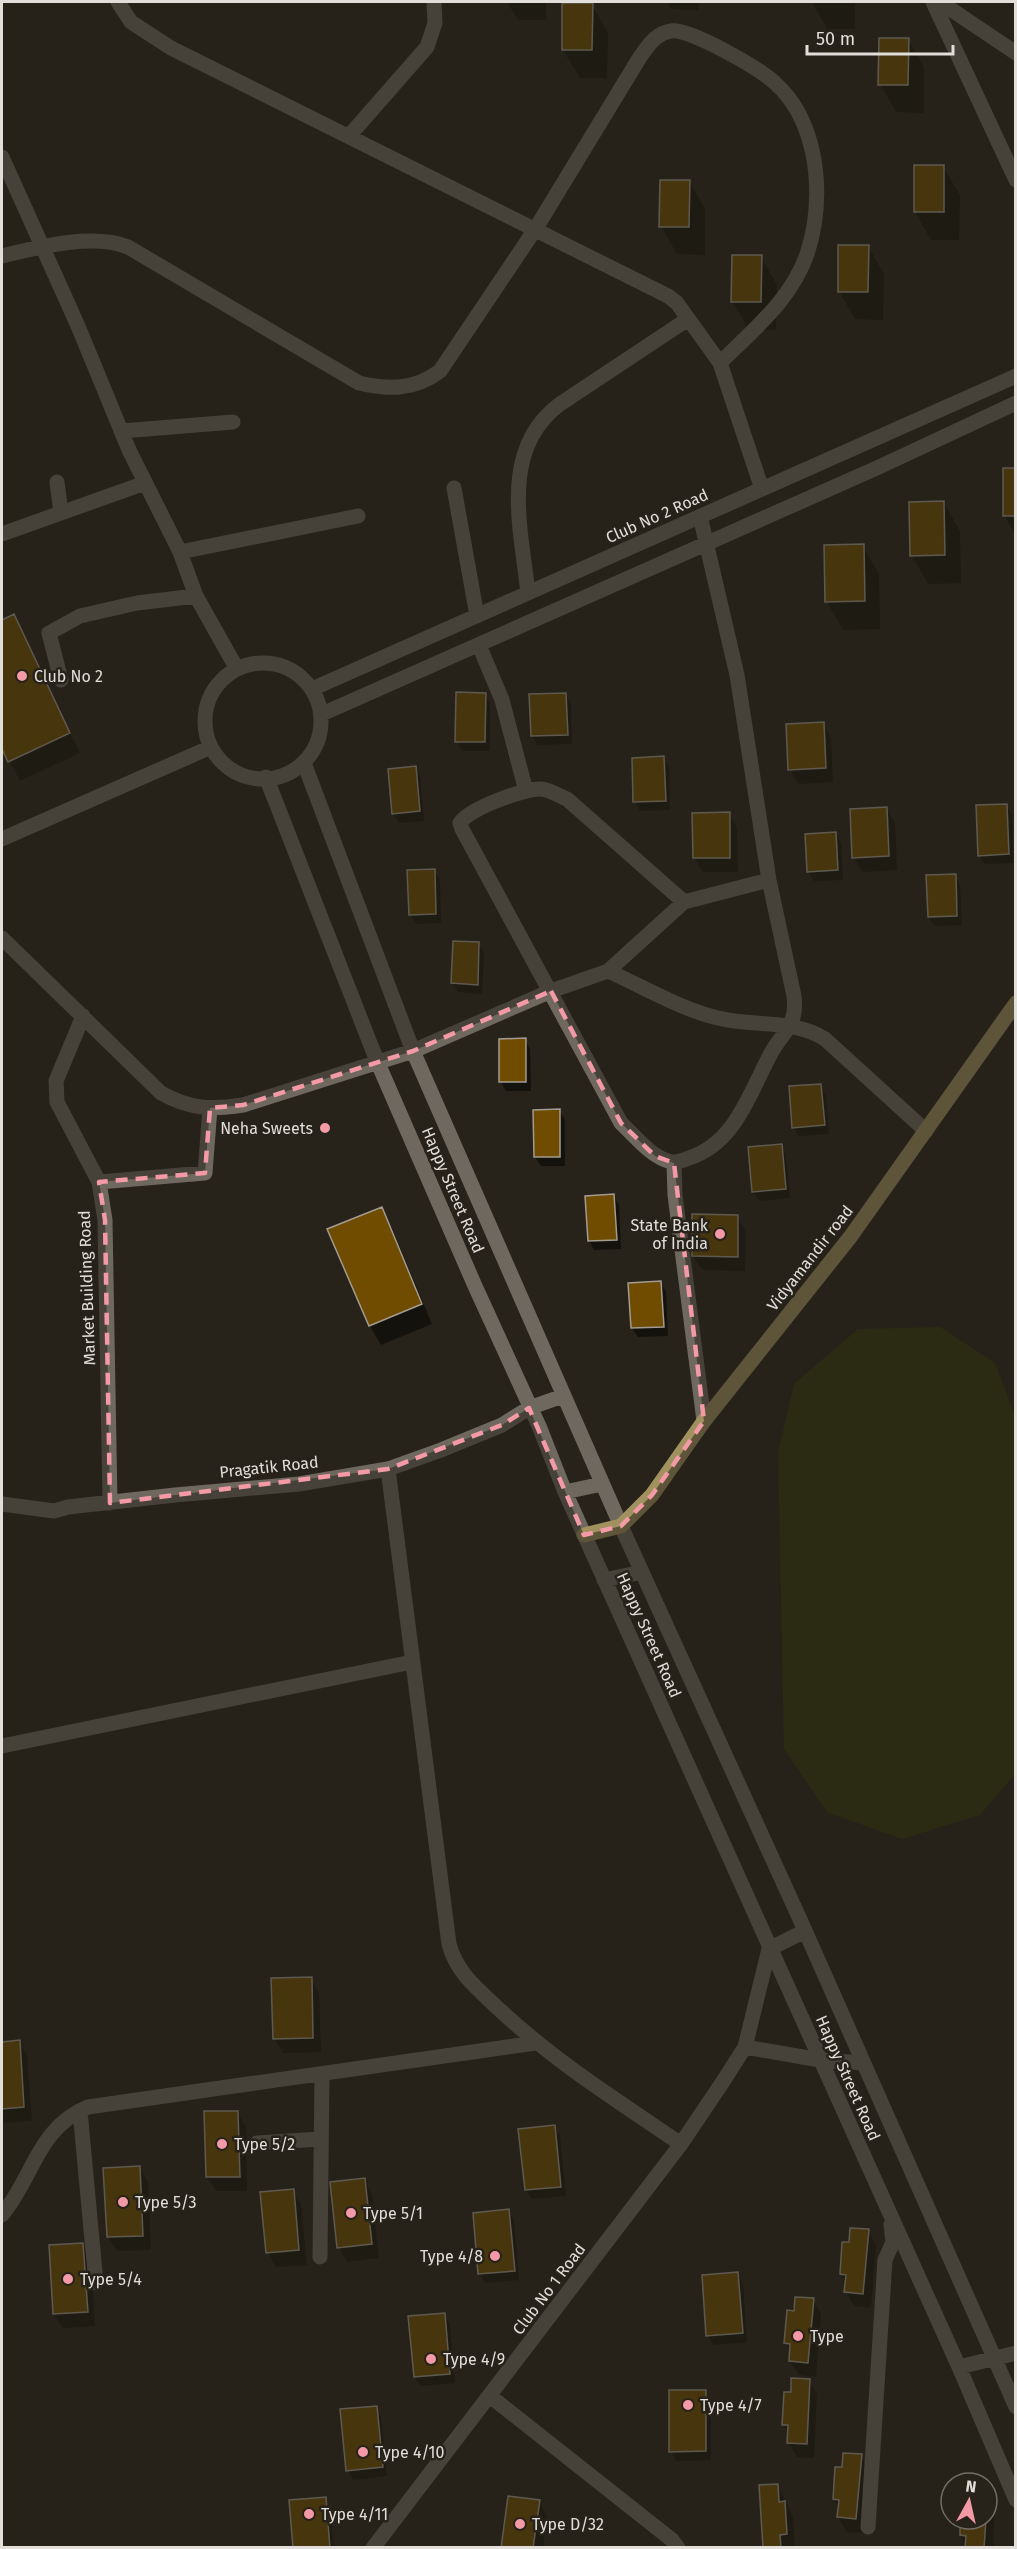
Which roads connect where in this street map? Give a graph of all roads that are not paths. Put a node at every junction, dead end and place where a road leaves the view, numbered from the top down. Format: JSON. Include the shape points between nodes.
{"nodes":[{"id":1,"x":118,"y":2,"type":"edge"},
{"id":2,"x":434,"y":2,"type":"edge"},
{"id":3,"x":933,"y":2,"type":"edge"},
{"id":4,"x":940,"y":2,"type":"edge"},
{"id":5,"x":1016,"y":53,"type":"edge"},
{"id":6,"x":349,"y":136,"type":"junction"},
{"id":7,"x":2,"y":157,"type":"edge"},
{"id":8,"x":1016,"y":180,"type":"edge"},
{"id":9,"x":536,"y":228,"type":"junction"},
{"id":10,"x":41,"y":247,"type":"junction"},
{"id":11,"x":2,"y":256,"type":"edge"},
{"id":12,"x":688,"y":319,"type":"junction"},
{"id":13,"x":720,"y":363,"type":"junction"},
{"id":14,"x":1016,"y":376,"type":"edge"},
{"id":15,"x":1016,"y":403,"type":"edge"},
{"id":16,"x":233,"y":422,"type":"dead end"},
{"id":17,"x":122,"y":431,"type":"junction"},
{"id":18,"x":57,"y":482,"type":"dead end"},
{"id":19,"x":146,"y":483,"type":"junction"},
{"id":20,"x":454,"y":488,"type":"dead end"},
{"id":21,"x":762,"y":489,"type":"junction"},
{"id":22,"x":61,"y":513,"type":"junction"},
{"id":23,"x":358,"y":516,"type":"dead end"},
{"id":24,"x":700,"y":516,"type":"junction"},
{"id":25,"x":2,"y":534,"type":"edge"},
{"id":26,"x":706,"y":544,"type":"junction"},
{"id":27,"x":180,"y":552,"type":"junction"},
{"id":28,"x":528,"y":593,"type":"junction"},
{"id":29,"x":196,"y":596,"type":"junction"},
{"id":30,"x":477,"y":616,"type":"junction"},
{"id":31,"x":479,"y":645,"type":"junction"},
{"id":32,"x":237,"y":669,"type":"junction"},
{"id":33,"x":61,"y":680,"type":"dead end"},
{"id":34,"x":312,"y":689,"type":"junction"},
{"id":35,"x":322,"y":714,"type":"junction"},
{"id":36,"x":211,"y":747,"type":"junction"},
{"id":37,"x":304,"y":763,"type":"junction"},
{"id":38,"x":266,"y":777,"type":"junction"},
{"id":39,"x":526,"y":791,"type":"junction"},
{"id":40,"x":2,"y":839,"type":"edge"},
{"id":41,"x":769,"y":880,"type":"junction"},
{"id":42,"x":684,"y":902,"type":"junction"},
{"id":43,"x":2,"y":938,"type":"edge"},
{"id":44,"x":608,"y":971,"type":"junction"},
{"id":45,"x":551,"y":991,"type":"junction"},
{"id":46,"x":1016,"y":1003,"type":"edge"},
{"id":47,"x":83,"y":1016,"type":"junction"},
{"id":48,"x":791,"y":1026,"type":"junction"},
{"id":49,"x":413,"y":1051,"type":"junction"},
{"id":50,"x":377,"y":1062,"type":"junction"},
{"id":51,"x":210,"y":1108,"type":"junction"},
{"id":52,"x":926,"y":1131,"type":"junction"},
{"id":53,"x":674,"y":1163,"type":"junction"},
{"id":54,"x":99,"y":1182,"type":"junction"},
{"id":55,"x":563,"y":1395,"type":"junction"},
{"id":56,"x":529,"y":1408,"type":"junction"},
{"id":57,"x":704,"y":1421,"type":"junction"},
{"id":58,"x":388,"y":1469,"type":"junction"},
{"id":59,"x":602,"y":1484,"type":"junction"},
{"id":60,"x":565,"y":1492,"type":"junction"},
{"id":61,"x":110,"y":1503,"type":"junction"},
{"id":62,"x":2,"y":1504,"type":"edge"},
{"id":63,"x":621,"y":1526,"type":"junction"},
{"id":64,"x":584,"y":1535,"type":"junction"},
{"id":65,"x":642,"y":1572,"type":"junction"},
{"id":66,"x":604,"y":1580,"type":"junction"},
{"id":67,"x":412,"y":1662,"type":"junction"},
{"id":68,"x":2,"y":1746,"type":"edge"},
{"id":69,"x":805,"y":1931,"type":"junction"},
{"id":70,"x":770,"y":1949,"type":"junction"},
{"id":71,"x":535,"y":2043,"type":"junction"},
{"id":72,"x":745,"y":2047,"type":"junction"},
{"id":73,"x":820,"y":2060,"type":"junction"},
{"id":74,"x":863,"y":2063,"type":"junction"},
{"id":75,"x":322,"y":2074,"type":"junction"},
{"id":76,"x":80,"y":2111,"type":"junction"},
{"id":77,"x":321,"y":2139,"type":"junction"},
{"id":78,"x":257,"y":2143,"type":"dead end"},
{"id":79,"x":681,"y":2144,"type":"junction"},
{"id":80,"x":889,"y":2211,"type":"junction"},
{"id":81,"x":2,"y":2215,"type":"edge"},
{"id":82,"x":320,"y":2257,"type":"dead end"},
{"id":83,"x":96,"y":2283,"type":"dead end"},
{"id":84,"x":1016,"y":2353,"type":"edge"},
{"id":85,"x":994,"y":2359,"type":"junction"},
{"id":86,"x":959,"y":2367,"type":"junction"},
{"id":87,"x":490,"y":2396,"type":"junction"},
{"id":88,"x":1016,"y":2407,"type":"edge"},
{"id":89,"x":1016,"y":2500,"type":"edge"},
{"id":90,"x":868,"y":2527,"type":"dead end"},
{"id":91,"x":373,"y":2547,"type":"edge"},
{"id":92,"x":678,"y":2547,"type":"edge"}],
"edges":[{"from":1,"to":6,"type":"street","via":[[131,22],[148,35]]},
{"from":2,"to":6,"type":"street","via":[[435,23],[427,47]]},
{"from":3,"to":8,"type":"street"},
{"from":4,"to":5,"type":"street"},
{"from":6,"to":9,"type":"street"},
{"from":7,"to":10,"type":"street"},
{"from":9,"to":10,"type":"street","via":[[440,371],[428,381],[397,387],[359,383],[117,243],[96,241]]},
{"from":9,"to":12,"type":"street","via":[[658,289],[677,303]]},
{"from":9,"to":13,"type":"street","via":[[640,57],[662,34],[689,33],[768,77],[798,113],[810,144],[816,181],[814,225],[807,254],[781,302]]},
{"from":10,"to":11,"type":"street"},
{"from":10,"to":17,"type":"street"},
{"from":12,"to":13,"type":"street"},
{"from":12,"to":28,"type":"street","via":[[543,416],[533,430],[517,489]]},
{"from":13,"to":21,"type":"street"},
{"from":14,"to":21,"type":"street","name":"Club No 2 Road"},
{"from":15,"to":26,"type":"street"},
{"from":16,"to":17,"type":"street"},
{"from":17,"to":19,"type":"street"},
{"from":18,"to":22,"type":"street"},
{"from":19,"to":22,"type":"street"},
{"from":19,"to":27,"type":"street"},
{"from":20,"to":30,"type":"street"},
{"from":21,"to":24,"type":"street","name":"Club No 2 Road"},
{"from":22,"to":25,"type":"street"},
{"from":23,"to":27,"type":"street"},
{"from":24,"to":26,"type":"street"},
{"from":24,"to":28,"type":"street","name":"Club No 2 Road"},
{"from":26,"to":31,"type":"street"},
{"from":26,"to":41,"type":"street","via":[[737,675]]},
{"from":27,"to":29,"type":"street"},
{"from":28,"to":30,"type":"street","name":"Club No 2 Road"},
{"from":29,"to":32,"type":"street"},
{"from":29,"to":33,"type":"street","via":[[137,603],[80,616],[50,633]]},
{"from":30,"to":34,"type":"street","name":"Club No 2 Road"},
{"from":31,"to":35,"type":"street"},
{"from":31,"to":39,"type":"street","via":[[502,700]]},
{"from":32,"to":34,"type":"street","via":[[265,663],[283,666],[300,675]]},
{"from":32,"to":36,"type":"street","via":[[217,685],[208,701],[205,720]]},
{"from":34,"to":35,"type":"street"},
{"from":35,"to":37,"type":"street","via":[[316,747]]},
{"from":36,"to":38,"type":"street","via":[[230,769],[249,778]]},
{"from":36,"to":40,"type":"street"},
{"from":37,"to":38,"type":"street","via":[[288,774]]},
{"from":37,"to":49,"type":"street","name":"Happy Street Road"},
{"from":38,"to":50,"type":"street","name":"Happy Street Road"},
{"from":39,"to":42,"type":"street","via":[[547,790],[567,799]]},
{"from":39,"to":45,"type":"street","via":[[468,813],[460,823]]},
{"from":41,"to":42,"type":"street"},
{"from":41,"to":48,"type":"street","via":[[794,996]]},
{"from":42,"to":44,"type":"street"},
{"from":43,"to":47,"type":"street"},
{"from":44,"to":45,"type":"street"},
{"from":44,"to":48,"type":"street","via":[[702,1014],[738,1022]]},
{"from":45,"to":49,"type":"street"},
{"from":45,"to":53,"type":"street","via":[[621,1123],[655,1156]]},
{"from":46,"to":52,"type":"main road","name":"Vidyamandir road"},
{"from":47,"to":51,"type":"street","via":[[161,1093],[180,1104]]},
{"from":47,"to":54,"type":"street","name":"Market Building Road","via":[[56,1081],[56,1093],[57,1102]]},
{"from":48,"to":52,"type":"street","via":[[825,1039]]},
{"from":48,"to":53,"type":"street","via":[[771,1053],[732,1128],[704,1154]]},
{"from":49,"to":50,"type":"street"},
{"from":49,"to":55,"type":"street","name":"Happy Street Road"},
{"from":50,"to":51,"type":"street","via":[[243,1105]]},
{"from":50,"to":56,"type":"street","name":"Happy Street Road"},
{"from":51,"to":54,"type":"street","via":[[205,1173]]},
{"from":52,"to":57,"type":"main road","name":"Vidyamandir road","via":[[851,1236]]},
{"from":53,"to":57,"type":"street"},
{"from":54,"to":61,"type":"street","name":"Market Building Road","via":[[105,1220]]},
{"from":55,"to":56,"type":"street","name":"Pragatik Road"},
{"from":55,"to":59,"type":"street","name":"Happy Street Road"},
{"from":56,"to":58,"type":"street","name":"Pragatik Road","via":[[491,1429]]},
{"from":56,"to":60,"type":"street","name":"Happy Street Road"},
{"from":57,"to":63,"type":"main road","name":"Vidyamandir road","via":[[652,1495]]},
{"from":58,"to":61,"type":"street","name":"Pragatik Road","via":[[299,1484]]},
{"from":58,"to":67,"type":"street"},
{"from":59,"to":60,"type":"street"},
{"from":59,"to":63,"type":"street","name":"Happy Street Road"},
{"from":60,"to":64,"type":"street","name":"Happy Street Road"},
{"from":61,"to":62,"type":"street","name":"Pragatik Road","via":[[54,1511]]},
{"from":63,"to":64,"type":"main road"},
{"from":63,"to":65,"type":"street","name":"Happy Street Road"},
{"from":64,"to":66,"type":"street","name":"Happy Street Road"},
{"from":65,"to":66,"type":"street"},
{"from":65,"to":69,"type":"street","name":"Happy Street Road"},
{"from":66,"to":70,"type":"street","name":"Happy Street Road"},
{"from":67,"to":68,"type":"street"},
{"from":67,"to":71,"type":"street","via":[[453,1960],[464,1976]]},
{"from":69,"to":70,"type":"street"},
{"from":69,"to":74,"type":"street","name":"Happy Street Road"},
{"from":70,"to":72,"type":"street","name":"Club No 1 Road"},
{"from":70,"to":73,"type":"street","name":"Happy Street Road"},
{"from":71,"to":75,"type":"street"},
{"from":71,"to":79,"type":"street"},
{"from":72,"to":73,"type":"street"},
{"from":72,"to":79,"type":"street","name":"Club No 1 Road"},
{"from":73,"to":74,"type":"street"},
{"from":73,"to":80,"type":"street","name":"Happy Street Road"},
{"from":74,"to":85,"type":"street","name":"Happy Street Road"},
{"from":75,"to":76,"type":"street"},
{"from":75,"to":77,"type":"street"},
{"from":76,"to":81,"type":"street","via":[[62,2121],[51,2134]]},
{"from":76,"to":83,"type":"street"},
{"from":77,"to":78,"type":"street"},
{"from":77,"to":82,"type":"street"},
{"from":79,"to":87,"type":"street","name":"Club No 1 Road"},
{"from":80,"to":86,"type":"street","name":"Happy Street Road"},
{"from":80,"to":90,"type":"street","via":[[894,2242],[885,2260]]},
{"from":84,"to":85,"type":"street"},
{"from":85,"to":86,"type":"street"},
{"from":85,"to":88,"type":"street","name":"Happy Street Road"},
{"from":86,"to":89,"type":"street","name":"Happy Street Road"},
{"from":87,"to":91,"type":"street","name":"Club No 1 Road"},
{"from":87,"to":92,"type":"street"}]}
